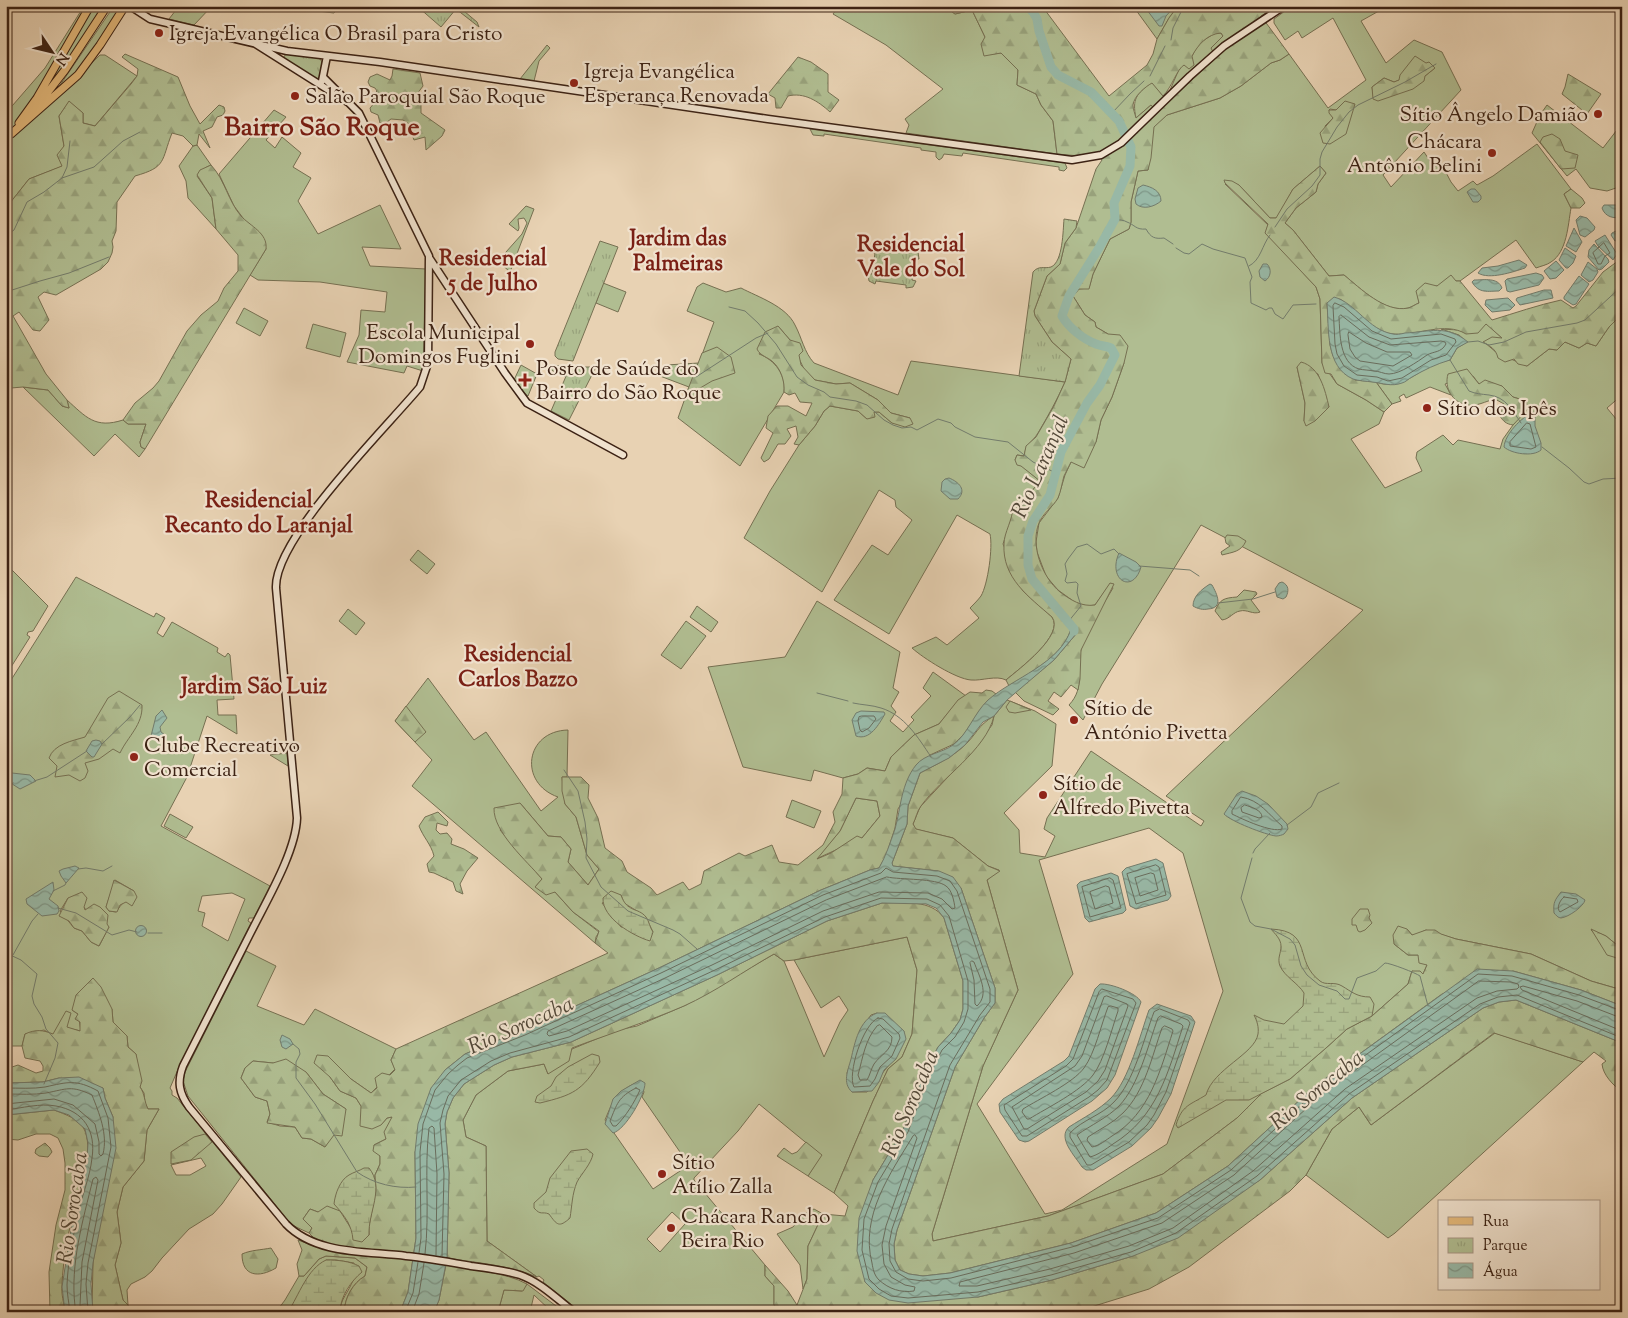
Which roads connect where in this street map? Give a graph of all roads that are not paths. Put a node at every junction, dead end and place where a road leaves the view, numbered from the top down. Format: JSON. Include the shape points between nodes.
{"nodes":[{"id":1,"x":90,"y":6,"type":"edge"},
{"id":2,"x":107,"y":6,"type":"edge"},
{"id":3,"x":125,"y":6,"type":"edge"},
{"id":4,"x":130,"y":6,"type":"edge"},
{"id":5,"x":1284,"y":6,"type":"edge"},
{"id":6,"x":254,"y":43,"type":"junction"},
{"id":7,"x":284,"y":50,"type":"junction"},
{"id":8,"x":327,"y":56,"type":"junction"},
{"id":9,"x":280,"y":60,"type":"junction"},
{"id":10,"x":324,"y":78,"type":"junction"},
{"id":11,"x":318,"y":84,"type":"junction"},
{"id":12,"x":349,"y":103,"type":"junction"},
{"id":13,"x":8,"y":136,"type":"edge"},
{"id":14,"x":429,"y":258,"type":"junction"},
{"id":15,"x":438,"y":274,"type":"junction"},
{"id":16,"x":429,"y":277,"type":"junction"},
{"id":17,"x":623,"y":455,"type":"dead end"},
{"id":18,"x":574,"y":1312,"type":"edge"}],
"edges":[{"from":1,"to":13,"type":"main road","via":[[33,104]]},
{"from":2,"to":13,"type":"main road","via":[[56,82]]},
{"from":3,"to":13,"type":"main road","via":[[78,75]]},
{"from":4,"to":6,"type":"street","via":[[150,19]]},
{"from":5,"to":8,"type":"street","via":[[1224,46],[1121,143],[1095,157],[1077,160]]},
{"from":6,"to":7,"type":"street"},
{"from":6,"to":9,"type":"street"},
{"from":7,"to":8,"type":"street"},
{"from":7,"to":9,"type":"street"},
{"from":8,"to":10,"type":"street"},
{"from":9,"to":11,"type":"street"},
{"from":10,"to":11,"type":"street"},
{"from":10,"to":12,"type":"street"},
{"from":11,"to":12,"type":"street"},
{"from":12,"to":14,"type":"street","via":[[359,113]]},
{"from":14,"to":15,"type":"street"},
{"from":14,"to":16,"type":"street"},
{"from":15,"to":16,"type":"street"},
{"from":15,"to":17,"type":"street","via":[[527,403]]},
{"from":16,"to":18,"type":"street","via":[[428,363],[422,386],[311,514],[278,569],[276,588],[296,836],[183,1066],[179,1086],[195,1114],[274,1210],[299,1235],[351,1250],[520,1275],[537,1283]]}]}
